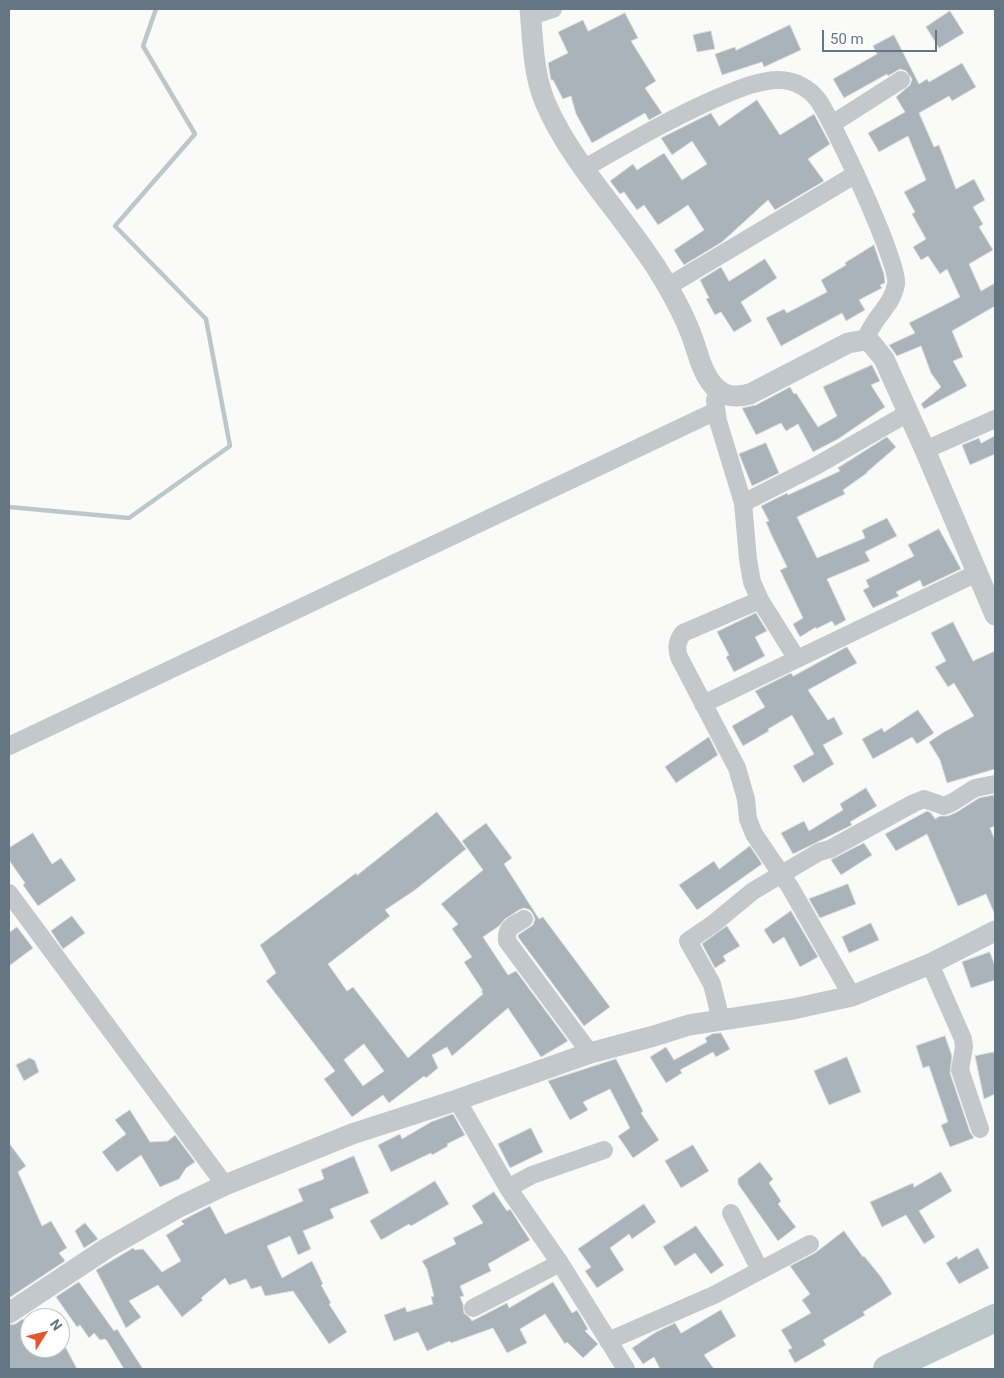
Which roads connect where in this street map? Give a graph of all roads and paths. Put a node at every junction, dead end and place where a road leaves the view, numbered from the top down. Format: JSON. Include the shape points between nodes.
{"nodes":[{"id":1,"x":553,"y":9,"type":"edge"},
{"id":2,"x":530,"y":12,"type":"edge"},
{"id":3,"x":901,"y":80,"type":"dead end"},
{"id":4,"x":832,"y":124,"type":"junction"},
{"id":5,"x":583,"y":168,"type":"junction"},
{"id":6,"x":856,"y":174,"type":"junction"},
{"id":7,"x":668,"y":287,"type":"junction"},
{"id":8,"x":865,"y":340,"type":"junction"},
{"id":9,"x":717,"y":400,"type":"junction"},
{"id":10,"x":908,"y":413,"type":"junction"},
{"id":11,"x":995,"y":419,"type":"edge"},
{"id":12,"x":925,"y":450,"type":"junction"},
{"id":13,"x":743,"y":503,"type":"junction"},
{"id":14,"x":977,"y":573,"type":"junction"},
{"id":15,"x":760,"y":600,"type":"junction"},
{"id":16,"x":995,"y":615,"type":"edge"},
{"id":17,"x":797,"y":659,"type":"junction"},
{"id":18,"x":704,"y":704,"type":"junction"},
{"id":19,"x":9,"y":746,"type":"edge"},
{"id":20,"x":995,"y":784,"type":"edge"},
{"id":21,"x":781,"y":873,"type":"junction"},
{"id":22,"x":9,"y":893,"type":"edge"},
{"id":23,"x":524,"y":919,"type":"dead end"},
{"id":24,"x":995,"y":931,"type":"edge"},
{"id":25,"x":930,"y":964,"type":"junction"},
{"id":26,"x":852,"y":996,"type":"junction"},
{"id":27,"x":718,"y":1019,"type":"junction"},
{"id":28,"x":590,"y":1052,"type":"junction"},
{"id":29,"x":456,"y":1100,"type":"junction"},
{"id":30,"x":980,"y":1129,"type":"dead end"},
{"id":31,"x":604,"y":1150,"type":"dead end"},
{"id":32,"x":225,"y":1185,"type":"junction"},
{"id":33,"x":508,"y":1188,"type":"junction"},
{"id":34,"x":731,"y":1213,"type":"dead end"},
{"id":35,"x":810,"y":1244,"type":"dead end"},
{"id":36,"x":560,"y":1263,"type":"junction"},
{"id":37,"x":760,"y":1270,"type":"junction"},
{"id":38,"x":473,"y":1308,"type":"dead end"},
{"id":39,"x":9,"y":1313,"type":"edge"},
{"id":40,"x":608,"y":1341,"type":"junction"},
{"id":41,"x":626,"y":1369,"type":"edge"}],
"edges":[{"from":1,"to":2,"type":"street"},
{"from":2,"to":5,"type":"street","via":[[538,81],[544,100]]},
{"from":3,"to":4,"type":"street"},
{"from":4,"to":5,"type":"street","via":[[817,100],[793,81],[754,84],[684,112]]},
{"from":4,"to":6,"type":"street"},
{"from":5,"to":7,"type":"street"},
{"from":6,"to":7,"type":"street"},
{"from":6,"to":8,"type":"street","via":[[893,265],[897,283]]},
{"from":7,"to":9,"type":"street","via":[[689,327]]},
{"from":8,"to":9,"type":"street","via":[[848,343],[750,394],[736,397],[725,394]]},
{"from":8,"to":10,"type":"street","via":[[872,343],[884,359]]},
{"from":9,"to":13,"type":"street"},
{"from":9,"to":19,"type":"street"},
{"from":10,"to":12,"type":"street"},
{"from":10,"to":13,"type":"street"},
{"from":11,"to":12,"type":"street"},
{"from":12,"to":14,"type":"street"},
{"from":13,"to":15,"type":"street","via":[[752,582]]},
{"from":14,"to":16,"type":"street"},
{"from":14,"to":17,"type":"street"},
{"from":15,"to":17,"type":"street"},
{"from":15,"to":18,"type":"street","via":[[683,633],[678,640],[679,657]]},
{"from":17,"to":18,"type":"street"},
{"from":18,"to":21,"type":"street","via":[[737,768],[754,834]]},
{"from":20,"to":21,"type":"street","via":[[975,788],[944,806],[919,800]]},
{"from":21,"to":26,"type":"street"},
{"from":21,"to":27,"type":"street","via":[[753,890],[688,941],[712,984]]},
{"from":22,"to":32,"type":"street"},
{"from":23,"to":28,"type":"street","via":[[506,932],[507,941]]},
{"from":24,"to":25,"type":"street"},
{"from":25,"to":26,"type":"street"},
{"from":25,"to":30,"type":"street","via":[[963,1039],[960,1070]]},
{"from":26,"to":27,"type":"street","via":[[794,1009]]},
{"from":27,"to":28,"type":"street"},
{"from":28,"to":29,"type":"street"},
{"from":29,"to":32,"type":"street","via":[[352,1134]]},
{"from":29,"to":33,"type":"street"},
{"from":31,"to":33,"type":"street","via":[[532,1175]]},
{"from":32,"to":39,"type":"street","via":[[107,1248]]},
{"from":33,"to":36,"type":"street"},
{"from":34,"to":37,"type":"street"},
{"from":35,"to":37,"type":"street"},
{"from":36,"to":38,"type":"street"},
{"from":36,"to":40,"type":"street"},
{"from":37,"to":40,"type":"street","via":[[714,1295]]},
{"from":40,"to":41,"type":"street"}]}
